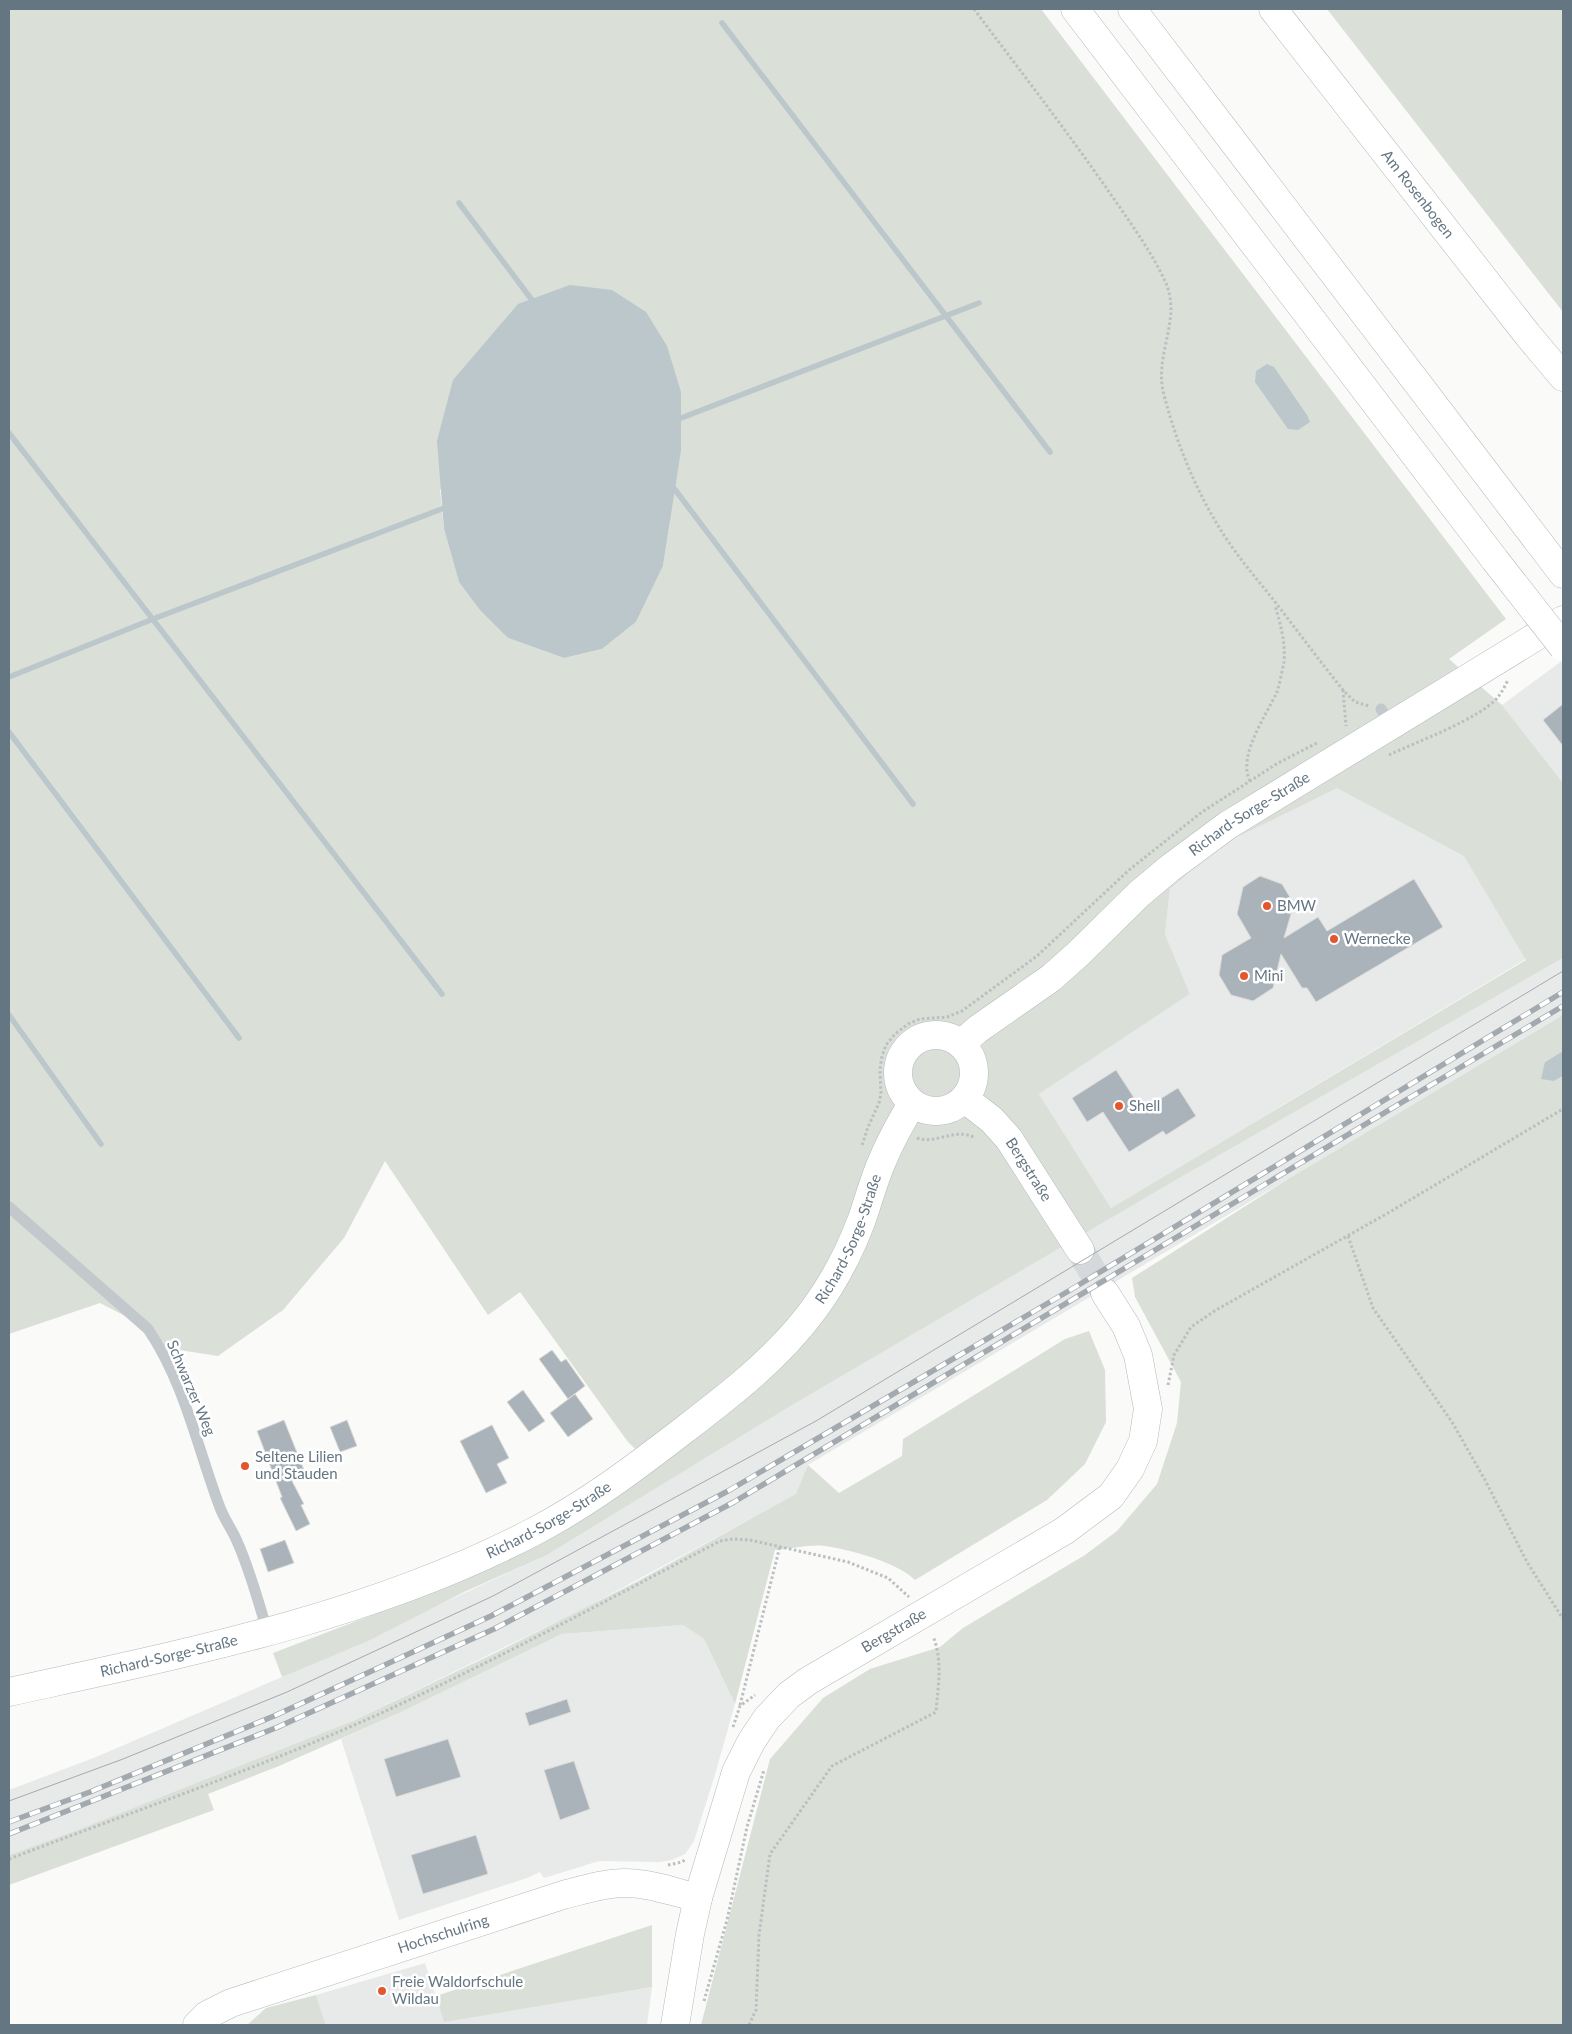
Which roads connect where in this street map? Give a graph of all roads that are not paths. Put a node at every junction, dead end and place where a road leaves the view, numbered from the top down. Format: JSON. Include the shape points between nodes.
{"nodes":[{"id":1,"x":1075,"y":9,"type":"edge"},
{"id":2,"x":1132,"y":9,"type":"edge"},
{"id":3,"x":1273,"y":9,"type":"edge"},
{"id":4,"x":1563,"y":377,"type":"edge"},
{"id":5,"x":1563,"y":574,"type":"edge"},
{"id":6,"x":1563,"y":620,"type":"edge"},
{"id":7,"x":1563,"y":647,"type":"edge"},
{"id":8,"x":961,"y":1044,"type":"junction"},
{"id":9,"x":965,"y":1099,"type":"junction"},
{"id":10,"x":912,"y":1104,"type":"junction"},
{"id":11,"x":9,"y":1207,"type":"edge"},
{"id":12,"x":1080,"y":1250,"type":"tunnel mouth"},
{"id":13,"x":1106,"y":1293,"type":"tunnel mouth"},
{"id":14,"x":268,"y":1633,"type":"junction"},
{"id":15,"x":9,"y":1692,"type":"edge"},
{"id":16,"x":698,"y":1898,"type":"junction"},
{"id":17,"x":196,"y":2025,"type":"edge"},
{"id":18,"x":675,"y":2025,"type":"edge"}],
"edges":[{"from":1,"to":7,"type":"main road","bridge":true},
{"from":2,"to":5,"type":"main road"},
{"from":3,"to":4,"type":"main road","name":"Am Rosenbogen"},
{"from":6,"to":8,"type":"main road","name":"Richard-Sorge-Straße","via":[[1386,716],[1201,844],[1139,894],[1051,978]]},
{"from":8,"to":9,"type":"main road","via":[[974,1064],[975,1077]]},
{"from":8,"to":10,"type":"main road","via":[[946,1036],[930,1035],[910,1045],[901,1059],[897,1075],[904,1096]]},
{"from":9,"to":10,"type":"main road","via":[[945,1111],[922,1110]]},
{"from":9,"to":12,"type":"main road","name":"Bergstraße","via":[[992,1120],[1009,1139]]},
{"from":10,"to":14,"type":"main road","name":"Richard-Sorge-Straße","via":[[882,1159],[855,1237],[831,1284],[793,1335],[738,1388],[653,1454],[593,1496],[533,1532],[441,1574]]},
{"from":11,"to":14,"type":"lane","name":"Schwarzer Weg","via":[[148,1329],[164,1353],[220,1507],[249,1574]]},
{"from":13,"to":16,"type":"main road","name":"Bergstraße","via":[[1126,1326],[1138,1355],[1148,1409],[1143,1441],[1130,1469],[1111,1496],[1064,1531],[789,1694],[767,1718],[736,1772]]},
{"from":14,"to":15,"type":"main road","name":"Richard-Sorge-Straße"},
{"from":16,"to":17,"type":"main road","name":"Hochschulring","via":[[625,1883],[563,1895],[231,2003],[207,2015]]},
{"from":16,"to":18,"type":"main road","name":"Bergstraße"}]}
